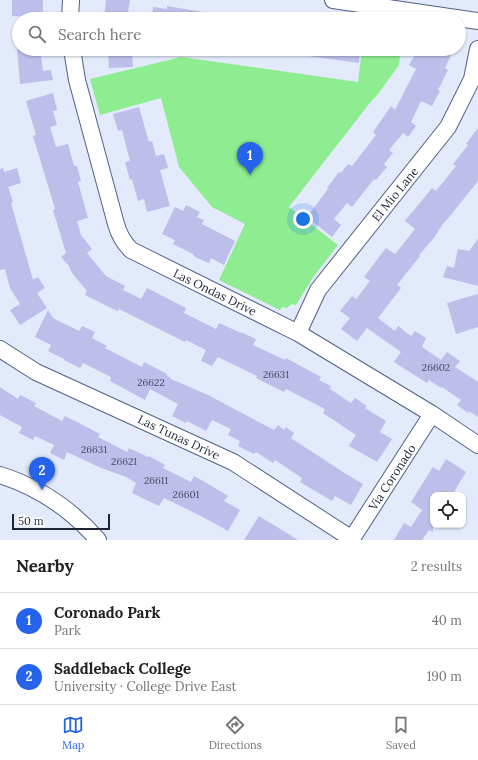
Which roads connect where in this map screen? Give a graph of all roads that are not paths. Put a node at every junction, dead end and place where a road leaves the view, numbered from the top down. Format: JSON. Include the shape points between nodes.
{"nodes":[{"id":1,"x":71,"y":0,"type":"edge"},
{"id":2,"x":333,"y":0,"type":"edge"},
{"id":3,"x":70,"y":12,"type":"edge"},
{"id":4,"x":412,"y":12,"type":"edge"},
{"id":5,"x":466,"y":20,"type":"edge"},
{"id":6,"x":478,"y":22,"type":"edge"},
{"id":7,"x":478,"y":48,"type":"edge"},
{"id":8,"x":73,"y":56,"type":"edge"},
{"id":9,"x":298,"y":333,"type":"junction"},
{"id":10,"x":0,"y":348,"type":"edge"},
{"id":11,"x":432,"y":414,"type":"junction"},
{"id":12,"x":478,"y":445,"type":"edge"},
{"id":13,"x":0,"y":476,"type":"edge"},
{"id":14,"x":352,"y":539,"type":"edge"},
{"id":15,"x":98,"y":540,"type":"edge"}],
"edges":[{"from":1,"to":3,"type":"street"},
{"from":2,"to":4,"type":"street"},
{"from":5,"to":6,"type":"street"},
{"from":7,"to":9,"type":"street","name":"El Mio Lane","via":[[472,78],[448,127],[318,290]]},
{"from":8,"to":9,"type":"street","name":"Las Ondas Drive","via":[[89,126],[119,235],[124,243],[142,256]]},
{"from":9,"to":11,"type":"street","name":"Las Ondas Drive"},
{"from":10,"to":14,"type":"street","name":"Las Tunas Drive","via":[[36,372],[233,462]]},
{"from":11,"to":12,"type":"street","name":"Las Ondas Drive"},
{"from":11,"to":14,"type":"street","name":"Via Coronado"},
{"from":13,"to":15,"type":"street","via":[[14,480],[52,499]]}]}
